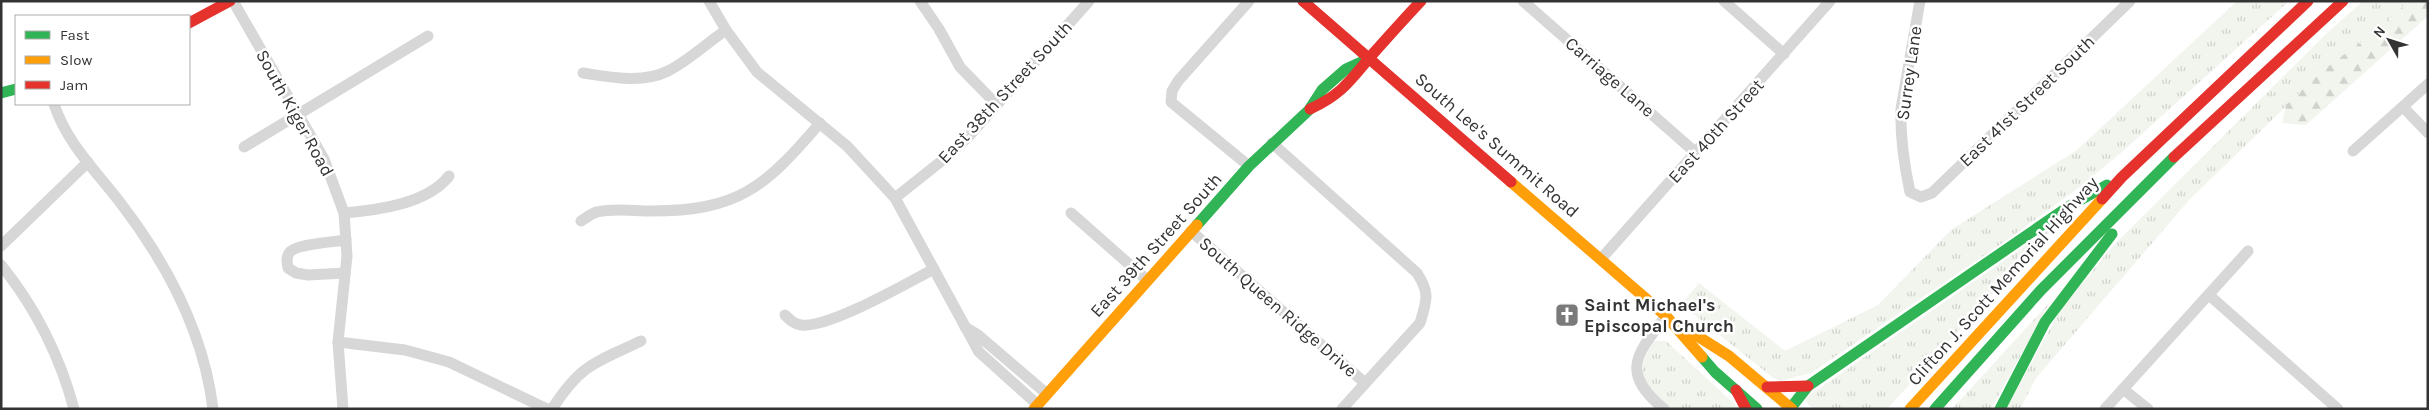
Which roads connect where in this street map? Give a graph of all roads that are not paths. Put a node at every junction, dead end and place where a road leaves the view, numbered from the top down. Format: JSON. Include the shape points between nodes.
{"nodes":[{"id":1,"x":231,"y":1,"type":"edge"},
{"id":2,"x":709,"y":1,"type":"edge"},
{"id":3,"x":920,"y":1,"type":"edge"},
{"id":4,"x":1089,"y":1,"type":"edge"},
{"id":5,"x":1249,"y":1,"type":"edge"},
{"id":6,"x":1303,"y":1,"type":"edge"},
{"id":7,"x":1421,"y":1,"type":"edge"},
{"id":8,"x":1523,"y":1,"type":"edge"},
{"id":9,"x":1724,"y":1,"type":"edge"},
{"id":10,"x":1830,"y":1,"type":"edge"},
{"id":11,"x":1920,"y":1,"type":"edge"},
{"id":12,"x":2308,"y":1,"type":"edge"},
{"id":13,"x":2343,"y":1,"type":"edge"},
{"id":14,"x":2126,"y":3,"type":"edge"},
{"id":15,"x":190,"y":23,"type":"edge"},
{"id":16,"x":726,"y":30,"type":"junction"},
{"id":17,"x":428,"y":36,"type":"dead end"},
{"id":18,"x":1784,"y":54,"type":"junction"},
{"id":19,"x":1370,"y":58,"type":"junction"},
{"id":20,"x":583,"y":73,"type":"dead end"},
{"id":21,"x":2428,"y":84,"type":"edge"},
{"id":22,"x":15,"y":89,"type":"edge"},
{"id":23,"x":1,"y":93,"type":"edge"},
{"id":24,"x":54,"y":105,"type":"edge"},
{"id":25,"x":997,"y":105,"type":"junction"},
{"id":26,"x":2403,"y":106,"type":"junction"},
{"id":27,"x":299,"y":113,"type":"junction"},
{"id":28,"x":820,"y":123,"type":"junction"},
{"id":29,"x":2428,"y":133,"type":"edge"},
{"id":30,"x":1272,"y":143,"type":"junction"},
{"id":31,"x":244,"y":147,"type":"dead end"},
{"id":32,"x":2353,"y":151,"type":"dead end"},
{"id":33,"x":1696,"y":153,"type":"junction"},
{"id":34,"x":88,"y":162,"type":"junction"},
{"id":35,"x":1250,"y":166,"type":"junction"},
{"id":36,"x":449,"y":176,"type":"dead end"},
{"id":37,"x":2122,"y":177,"type":"junction"},
{"id":38,"x":1921,"y":197,"type":"joint"},
{"id":39,"x":895,"y":198,"type":"junction"},
{"id":40,"x":2133,"y":198,"type":"junction"},
{"id":41,"x":344,"y":213,"type":"junction"},
{"id":42,"x":1071,"y":213,"type":"dead end"},
{"id":43,"x":581,"y":221,"type":"dead end"},
{"id":44,"x":1191,"y":231,"type":"junction"},
{"id":45,"x":346,"y":240,"type":"junction"},
{"id":46,"x":1,"y":246,"type":"edge"},
{"id":47,"x":2248,"y":251,"type":"dead end"},
{"id":48,"x":1601,"y":260,"type":"junction"},
{"id":49,"x":1,"y":265,"type":"edge"},
{"id":50,"x":934,"y":269,"type":"junction"},
{"id":51,"x":345,"y":273,"type":"junction"},
{"id":52,"x":1147,"y":280,"type":"junction"},
{"id":53,"x":2209,"y":295,"type":"junction"},
{"id":54,"x":785,"y":315,"type":"dead end"},
{"id":55,"x":1666,"y":316,"type":"junction"},
{"id":56,"x":965,"y":327,"type":"junction"},
{"id":57,"x":641,"y":341,"type":"dead end"},
{"id":58,"x":338,"y":342,"type":"junction"},
{"id":59,"x":1365,"y":383,"type":"junction"},
{"id":60,"x":1808,"y":386,"type":"junction"},
{"id":61,"x":1767,"y":388,"type":"junction"},
{"id":62,"x":2122,"y":389,"type":"junction"},
{"id":63,"x":1736,"y":390,"type":"junction"},
{"id":64,"x":1047,"y":394,"type":"junction"},
{"id":65,"x":1036,"y":407,"type":"edge"},
{"id":66,"x":1790,"y":408,"type":"edge"},
{"id":67,"x":74,"y":409,"type":"edge"},
{"id":68,"x":213,"y":409,"type":"edge"},
{"id":69,"x":343,"y":409,"type":"edge"},
{"id":70,"x":547,"y":409,"type":"edge"},
{"id":71,"x":552,"y":409,"type":"edge"},
{"id":72,"x":1342,"y":409,"type":"edge"},
{"id":73,"x":1664,"y":409,"type":"edge"},
{"id":74,"x":1746,"y":409,"type":"edge"},
{"id":75,"x":1756,"y":409,"type":"edge"},
{"id":76,"x":1910,"y":409,"type":"edge"},
{"id":77,"x":1935,"y":409,"type":"edge"},
{"id":78,"x":2000,"y":409,"type":"edge"},
{"id":79,"x":2106,"y":409,"type":"edge"},
{"id":80,"x":2148,"y":409,"type":"edge"},
{"id":81,"x":2338,"y":409,"type":"edge"}],
"edges":[{"from":1,"to":15,"type":"main road"},
{"from":1,"to":27,"type":"street","name":"South Kiger Road"},
{"from":2,"to":16,"type":"street"},
{"from":3,"to":25,"type":"street","via":[[940,29],[960,67]]},
{"from":4,"to":25,"type":"street","name":"East 38th Street South"},
{"from":5,"to":35,"type":"street","via":[[1178,80],[1171,102]]},
{"from":6,"to":19,"type":"main road","name":"South Lee's Summit Road"},
{"from":7,"to":19,"type":"main road","name":"East 39th Street South"},
{"from":8,"to":33,"type":"street","name":"Carriage Lane"},
{"from":9,"to":18,"type":"street"},
{"from":10,"to":18,"type":"street","name":"East 40th Street"},
{"from":11,"to":38,"type":"street","name":"Surrey Lane","via":[[1900,126],[1910,192]]},
{"from":12,"to":37,"type":"main road"},
{"from":13,"to":40,"type":"main road"},
{"from":14,"to":38,"type":"street","name":"East 41st Street South","via":[[1932,193]]},
{"from":16,"to":20,"type":"street","via":[[668,71],[653,76],[617,79]]},
{"from":16,"to":28,"type":"street","via":[[757,72]]},
{"from":17,"to":27,"type":"street"},
{"from":18,"to":33,"type":"street","name":"East 40th Street"},
{"from":19,"to":30,"type":"main road","name":"East 39th Street South","via":[[1357,76],[1336,94],[1309,110]]},
{"from":19,"to":48,"type":"main road","name":"South Lee's Summit Road"},
{"from":21,"to":26,"type":"street"},
{"from":22,"to":23,"type":"main road"},
{"from":24,"to":34,"type":"street","via":[[64,131]]},
{"from":25,"to":39,"type":"street","name":"East 38th Street South","via":[[944,159]]},
{"from":26,"to":29,"type":"street"},
{"from":26,"to":32,"type":"street"},
{"from":27,"to":31,"type":"street"},
{"from":27,"to":41,"type":"street","name":"South Kiger Road","via":[[324,159]]},
{"from":28,"to":39,"type":"street","via":[[847,146]]},
{"from":28,"to":43,"type":"street","via":[[781,168],[735,198],[686,211],[596,212]]},
{"from":30,"to":35,"type":"main road","name":"East 39th Street South"},
{"from":30,"to":59,"type":"street","via":[[1417,272],[1426,287],[1426,304],[1420,322]]},
{"from":33,"to":48,"type":"street","name":"East 40th Street"},
{"from":34,"to":46,"type":"street"},
{"from":34,"to":68,"type":"street","via":[[156,253],[174,288],[189,318]]},
{"from":35,"to":44,"type":"main road","name":"East 39th Street South"},
{"from":36,"to":41,"type":"street","via":[[433,192],[368,211]]},
{"from":37,"to":60,"type":"main road","via":[[2068,207]]},
{"from":37,"to":76,"type":"main road","name":"Clifton J. Scott Memorial Highway"},
{"from":39,"to":50,"type":"street"},
{"from":40,"to":77,"type":"main road","name":"Clifton J. Scott Memorial Highway","via":[[2042,290]]},
{"from":40,"to":78,"type":"main road","via":[[2111,236],[2045,322]]},
{"from":41,"to":45,"type":"street","name":"South Kiger Road"},
{"from":42,"to":52,"type":"street"},
{"from":44,"to":52,"type":"main road","name":"East 39th Street South"},
{"from":44,"to":59,"type":"street","name":"South Queen Ridge Drive"},
{"from":45,"to":51,"type":"street","name":"South Kiger Road"},
{"from":45,"to":51,"type":"street","via":[[297,247],[290,251],[287,259],[288,268],[296,274]]},
{"from":47,"to":53,"type":"street"},
{"from":48,"to":55,"type":"main road","name":"South Lee's Summit Road"},
{"from":49,"to":67,"type":"street","via":[[19,289],[59,361]]},
{"from":50,"to":54,"type":"street","via":[[836,317],[808,326],[799,325]]},
{"from":50,"to":56,"type":"street"},
{"from":51,"to":58,"type":"street","name":"South Kiger Road"},
{"from":52,"to":64,"type":"main road","name":"East 39th Street South"},
{"from":53,"to":62,"type":"street"},
{"from":53,"to":81,"type":"street"},
{"from":55,"to":61,"type":"main road","name":"South Lee's Summit Road","via":[[1729,356]]},
{"from":55,"to":63,"type":"main road","name":"South Lee's Summit Road","via":[[1715,372]]},
{"from":55,"to":73,"type":"street","via":[[1637,360],[1639,380],[1644,390]]},
{"from":56,"to":64,"type":"street"},
{"from":56,"to":65,"type":"street","via":[[979,352]]},
{"from":57,"to":71,"type":"street","via":[[591,364],[569,384]]},
{"from":58,"to":69,"type":"street","name":"South Kiger Road"},
{"from":58,"to":70,"type":"street","via":[[405,350],[449,362]]},
{"from":59,"to":72,"type":"street"},
{"from":60,"to":61,"type":"main road"},
{"from":60,"to":66,"type":"main road"},
{"from":61,"to":66,"type":"main road","name":"South Lee's Summit Road"},
{"from":62,"to":79,"type":"street"},
{"from":62,"to":80,"type":"street"},
{"from":63,"to":74,"type":"main road"},
{"from":63,"to":75,"type":"main road","name":"South Lee's Summit Road"},
{"from":64,"to":65,"type":"main road","name":"East 39th Street South"}]}
